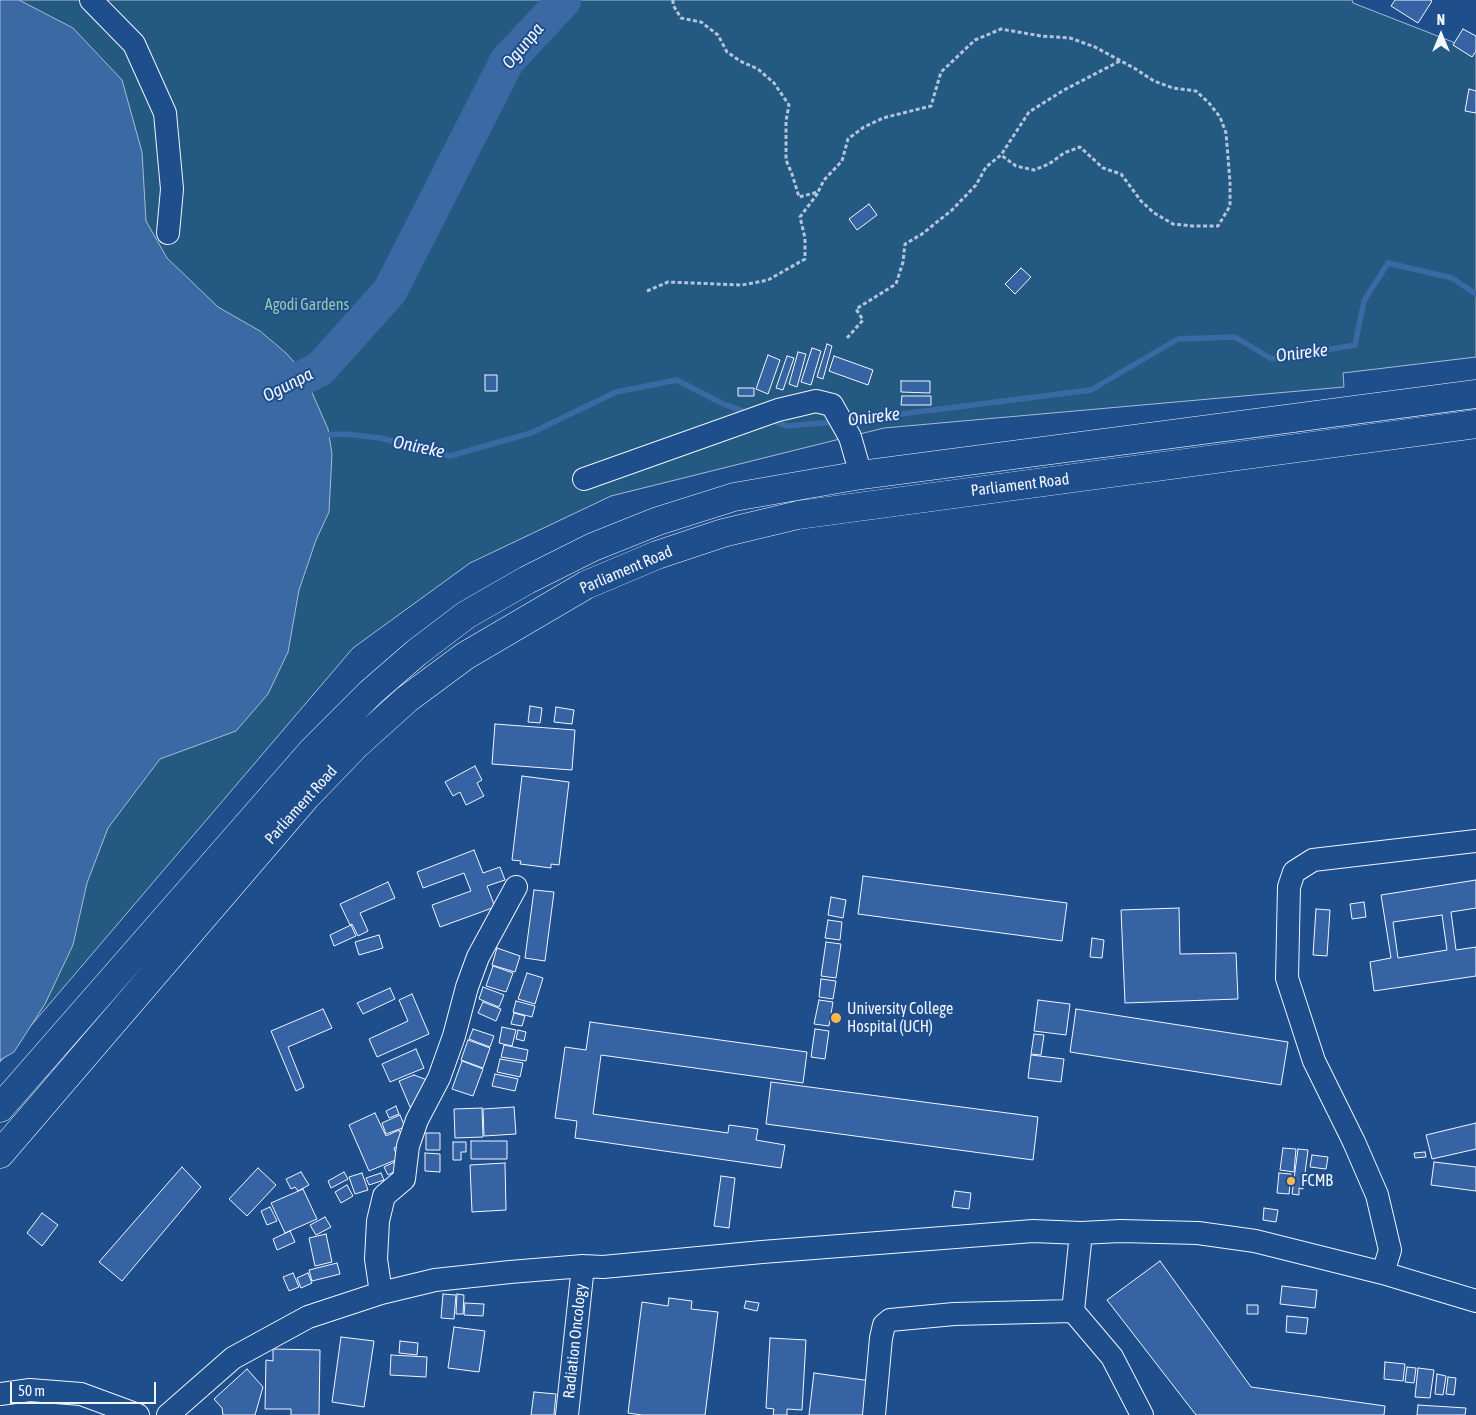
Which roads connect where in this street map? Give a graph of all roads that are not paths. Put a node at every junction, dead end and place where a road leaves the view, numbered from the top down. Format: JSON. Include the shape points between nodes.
{"nodes":[{"id":1,"x":91,"y":0,"type":"edge"},
{"id":2,"x":168,"y":233,"type":"dead end"},
{"id":3,"x":1476,"y":394,"type":"edge"},
{"id":4,"x":1476,"y":424,"type":"edge"},
{"id":5,"x":861,"y":475,"type":"junction"},
{"id":6,"x":584,"y":479,"type":"dead end"},
{"id":7,"x":1476,"y":841,"type":"edge"},
{"id":8,"x":516,"y":887,"type":"dead end"},
{"id":9,"x":0,"y":1108,"type":"edge"},
{"id":10,"x":0,"y":1154,"type":"edge"},
{"id":11,"x":1081,"y":1233,"type":"junction"},
{"id":12,"x":583,"y":1266,"type":"junction"},
{"id":13,"x":1383,"y":1273,"type":"junction"},
{"id":14,"x":381,"y":1293,"type":"junction"},
{"id":15,"x":1476,"y":1301,"type":"edge"},
{"id":16,"x":1073,"y":1310,"type":"junction"},
{"id":17,"x":0,"y":1394,"type":"edge"},
{"id":18,"x":182,"y":1410,"type":"edge"},
{"id":19,"x":138,"y":1415,"type":"edge"},
{"id":20,"x":567,"y":1415,"type":"edge"},
{"id":21,"x":874,"y":1415,"type":"edge"},
{"id":22,"x":1142,"y":1415,"type":"edge"}],
"edges":[{"from":1,"to":2,"type":"street","via":[[134,44],[165,113],[172,189]]},
{"from":3,"to":5,"type":"main road","name":"Parliament Road"},
{"from":4,"to":10,"type":"main road","name":"Parliament Road","via":[[798,516],[723,533],[657,555],[586,585],[465,656],[407,699],[356,745],[306,797]]},
{"from":5,"to":6,"type":"street","via":[[850,437],[832,405],[816,401],[778,410]]},
{"from":5,"to":9,"type":"main road","name":"Parliament Road","via":[[734,497],[658,521],[584,551],[466,615],[383,682],[312,751]]},
{"from":7,"to":13,"type":"street","via":[[1313,860],[1294,872],[1289,887],[1286,978],[1314,1061],[1377,1195],[1390,1250]]},
{"from":8,"to":14,"type":"street","via":[[478,957],[439,1078],[417,1120],[408,1146],[404,1179],[384,1196],[378,1222],[376,1259]]},
{"from":11,"to":12,"type":"street","via":[[1033,1231],[603,1267]]},
{"from":11,"to":13,"type":"street","via":[[1208,1234],[1256,1241]]},
{"from":11,"to":16,"type":"street"},
{"from":12,"to":14,"type":"street","via":[[435,1280]]},
{"from":12,"to":20,"type":"street","name":"Radiation Oncology"},
{"from":13,"to":15,"type":"street"},
{"from":14,"to":18,"type":"street","via":[[308,1317],[233,1358]]},
{"from":16,"to":21,"type":"street","via":[[890,1320],[884,1325],[881,1338]]},
{"from":16,"to":22,"type":"street","via":[[1112,1357]]},
{"from":17,"to":19,"type":"street","via":[[30,1390],[81,1394]]}]}
